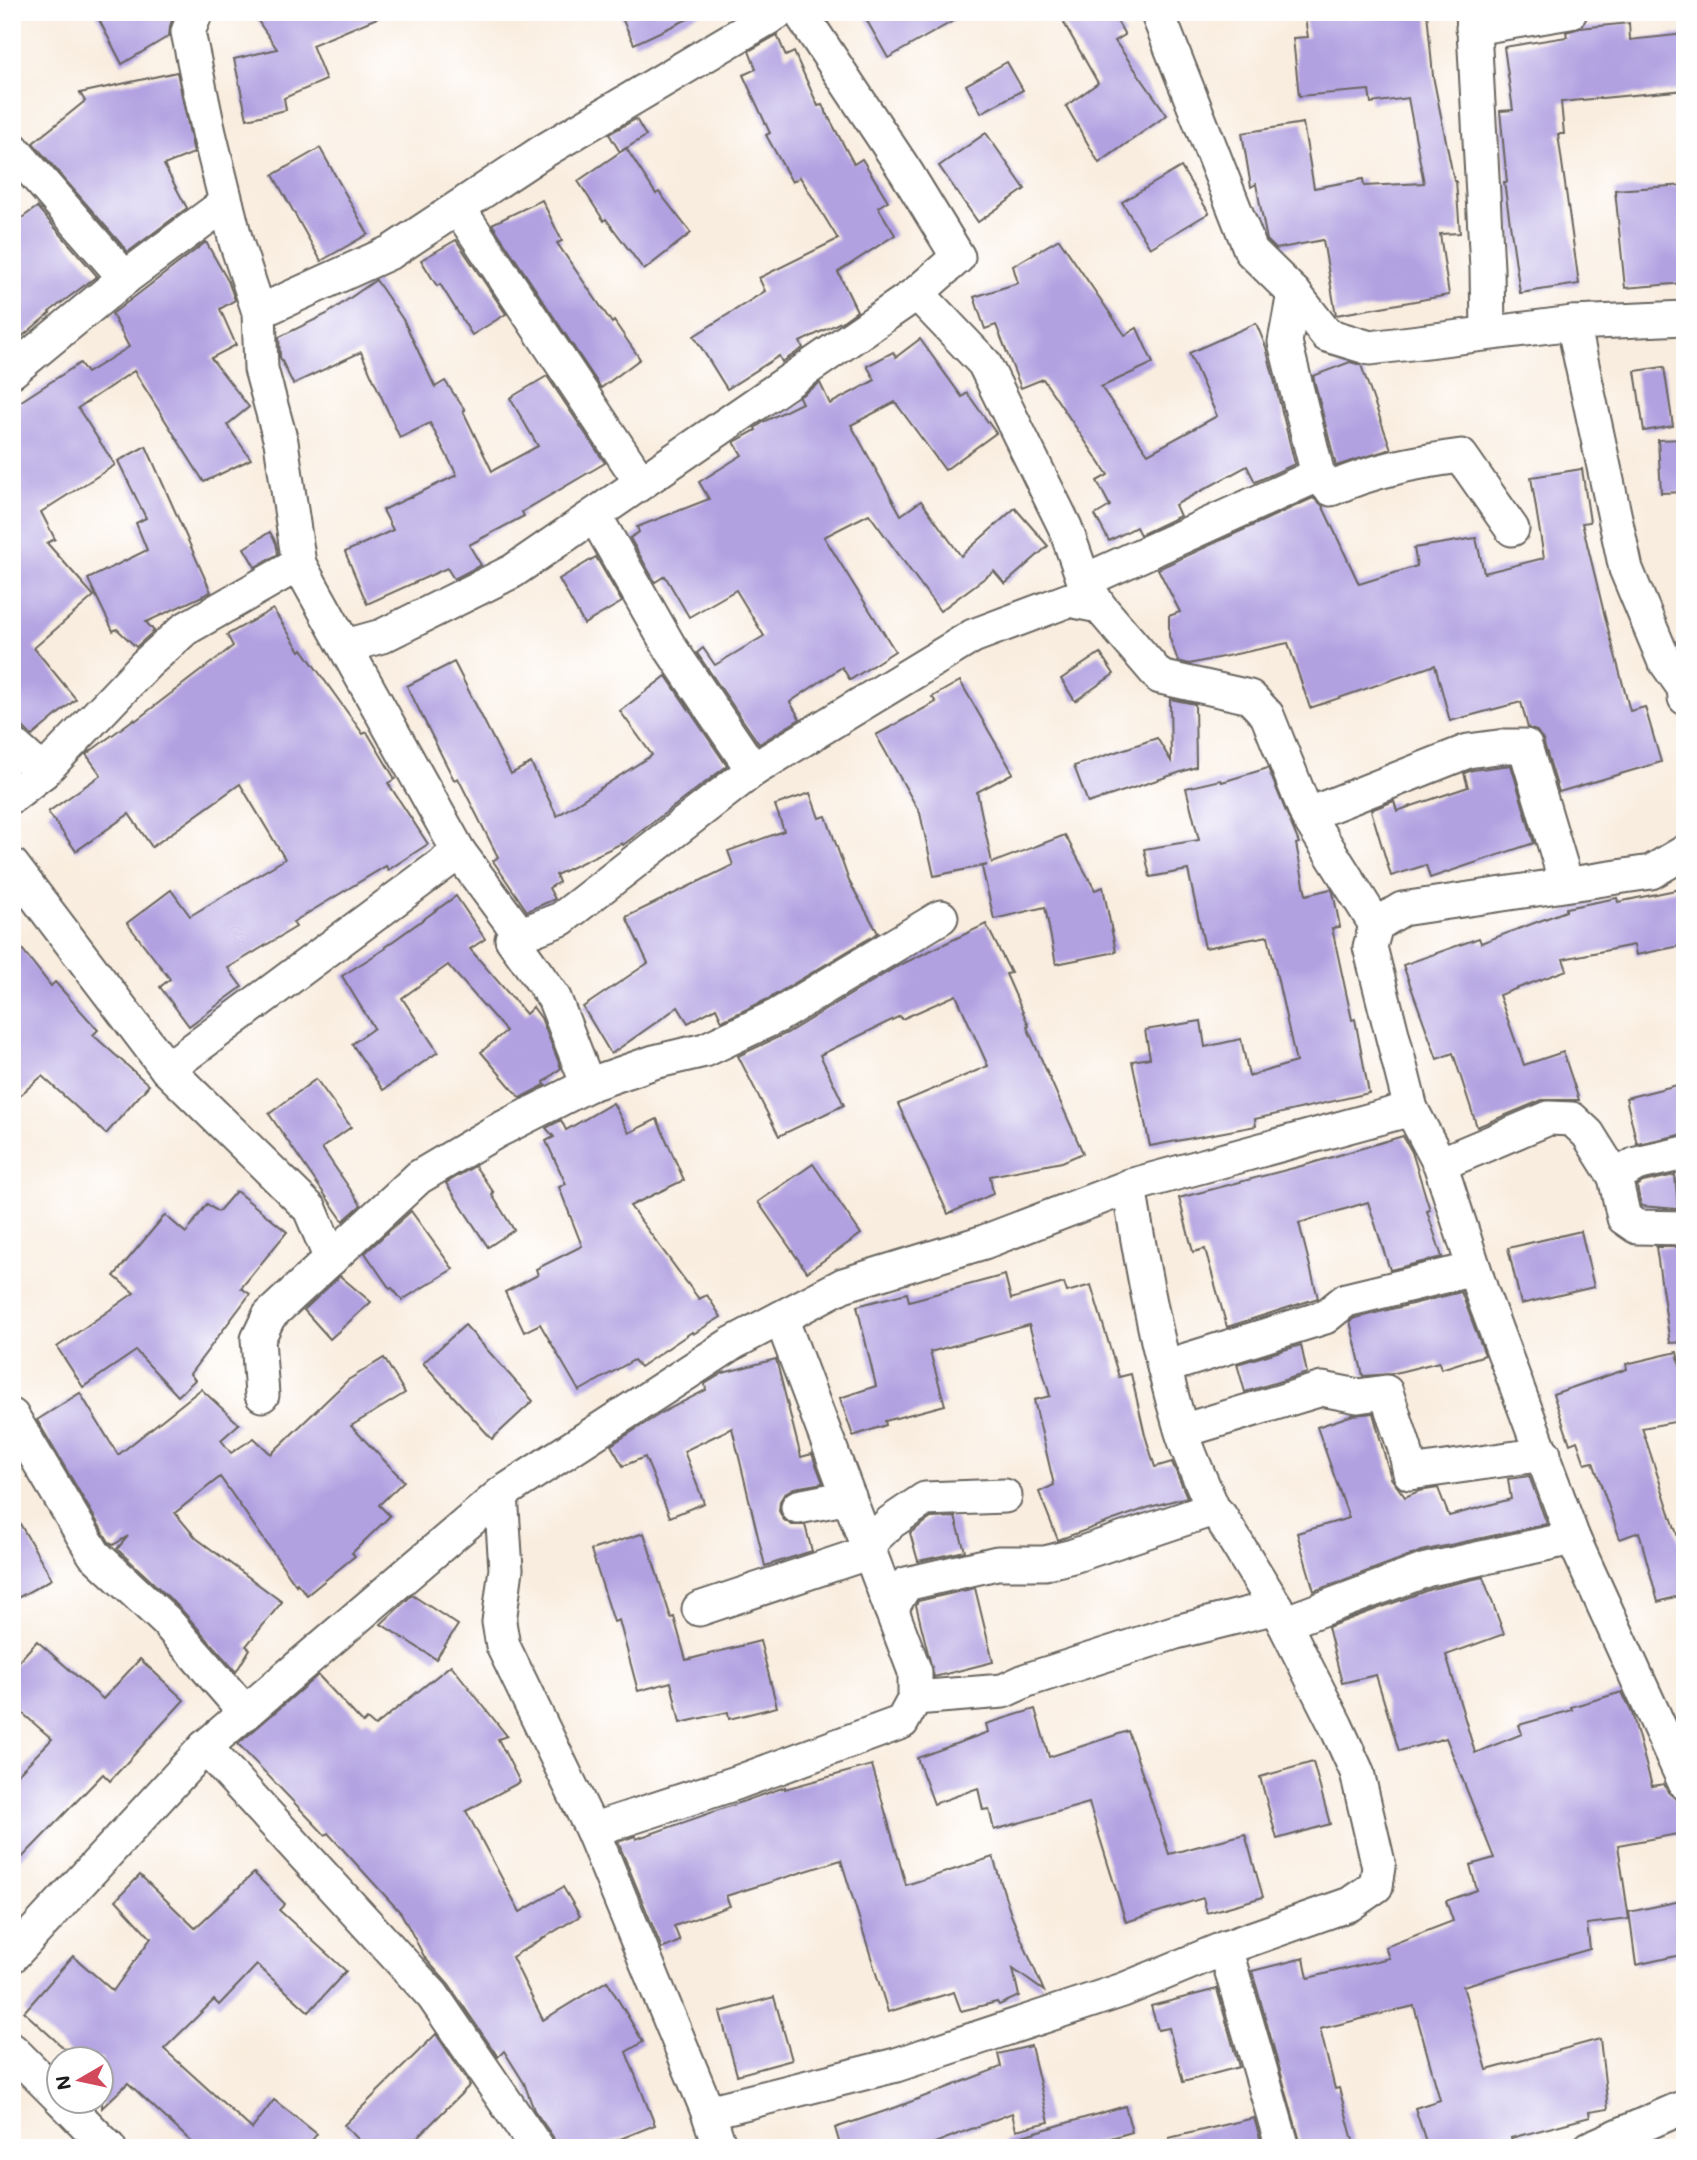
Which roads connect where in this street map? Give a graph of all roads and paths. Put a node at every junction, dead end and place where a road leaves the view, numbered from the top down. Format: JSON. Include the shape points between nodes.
{"nodes":[{"id":1,"x":196,"y":12,"type":"edge"},
{"id":2,"x":778,"y":12,"type":"edge"},
{"id":3,"x":800,"y":12,"type":"edge"},
{"id":4,"x":1157,"y":12,"type":"edge"},
{"id":5,"x":1570,"y":12,"type":"edge"},
{"id":6,"x":1473,"y":20,"type":"edge"},
{"id":7,"x":12,"y":148,"type":"edge"},
{"id":8,"x":226,"y":203,"type":"junction"},
{"id":9,"x":459,"y":209,"type":"junction"},
{"id":10,"x":125,"y":278,"type":"junction"},
{"id":11,"x":917,"y":293,"type":"junction"},
{"id":12,"x":1294,"y":293,"type":"junction"},
{"id":13,"x":259,"y":312,"type":"junction"},
{"id":14,"x":1685,"y":318,"type":"edge"},
{"id":15,"x":1573,"y":323,"type":"junction"},
{"id":16,"x":1488,"y":332,"type":"junction"},
{"id":17,"x":12,"y":371,"type":"edge"},
{"id":18,"x":1318,"y":475,"type":"junction"},
{"id":19,"x":641,"y":482,"type":"junction"},
{"id":20,"x":595,"y":516,"type":"junction"},
{"id":21,"x":1511,"y":529,"type":"dead end"},
{"id":22,"x":299,"y":564,"type":"junction"},
{"id":23,"x":1092,"y":593,"type":"junction"},
{"id":24,"x":346,"y":646,"type":"junction"},
{"id":25,"x":1684,"y":692,"type":"edge"},
{"id":26,"x":12,"y":744,"type":"edge"},
{"id":27,"x":753,"y":770,"type":"junction"},
{"id":28,"x":43,"y":772,"type":"junction"},
{"id":29,"x":12,"y":796,"type":"edge"},
{"id":30,"x":1307,"y":815,"type":"junction"},
{"id":31,"x":459,"y":852,"type":"junction"},
{"id":32,"x":1685,"y":852,"type":"edge"},
{"id":33,"x":12,"y":865,"type":"edge"},
{"id":34,"x":1566,"y":883,"type":"junction"},
{"id":35,"x":941,"y":917,"type":"dead end"},
{"id":36,"x":1376,"y":925,"type":"junction"},
{"id":37,"x":519,"y":933,"type":"junction"},
{"id":38,"x":167,"y":1069,"type":"junction"},
{"id":39,"x":588,"y":1086,"type":"junction"},
{"id":40,"x":1411,"y":1109,"type":"junction"},
{"id":41,"x":1685,"y":1153,"type":"edge"},
{"id":42,"x":1440,"y":1164,"type":"junction"},
{"id":43,"x":1615,"y":1177,"type":"junction"},
{"id":44,"x":1129,"y":1186,"type":"junction"},
{"id":45,"x":1685,"y":1228,"type":"edge"},
{"id":46,"x":331,"y":1259,"type":"junction"},
{"id":47,"x":1474,"y":1269,"type":"junction"},
{"id":48,"x":781,"y":1318,"type":"junction"},
{"id":49,"x":1164,"y":1367,"type":"junction"},
{"id":50,"x":262,"y":1395,"type":"dead end"},
{"id":51,"x":12,"y":1416,"type":"edge"},
{"id":52,"x":1182,"y":1431,"type":"junction"},
{"id":53,"x":1544,"y":1454,"type":"junction"},
{"id":54,"x":501,"y":1494,"type":"junction"},
{"id":55,"x":1005,"y":1496,"type":"dead end"},
{"id":56,"x":849,"y":1497,"type":"junction"},
{"id":57,"x":798,"y":1507,"type":"dead end"},
{"id":58,"x":1213,"y":1509,"type":"junction"},
{"id":59,"x":1573,"y":1538,"type":"junction"},
{"id":60,"x":868,"y":1548,"type":"junction"},
{"id":61,"x":699,"y":1609,"type":"dead end"},
{"id":62,"x":891,"y":1609,"type":"junction"},
{"id":63,"x":1280,"y":1615,"type":"junction"},
{"id":64,"x":915,"y":1698,"type":"junction"},
{"id":65,"x":246,"y":1713,"type":"junction"},
{"id":66,"x":205,"y":1747,"type":"junction"},
{"id":67,"x":1685,"y":1783,"type":"edge"},
{"id":68,"x":592,"y":1830,"type":"junction"},
{"id":69,"x":1225,"y":1948,"type":"junction"},
{"id":70,"x":14,"y":1950,"type":"edge"},
{"id":71,"x":12,"y":2050,"type":"edge"},
{"id":72,"x":46,"y":2084,"type":"edge"},
{"id":73,"x":708,"y":2112,"type":"junction"},
{"id":74,"x":1685,"y":2112,"type":"edge"},
{"id":75,"x":76,"y":2114,"type":"edge"},
{"id":76,"x":110,"y":2148,"type":"edge"},
{"id":77,"x":537,"y":2148,"type":"edge"},
{"id":78,"x":720,"y":2148,"type":"edge"},
{"id":79,"x":1283,"y":2148,"type":"edge"},
{"id":80,"x":1590,"y":2148,"type":"edge"}],
"edges":[{"from":1,"to":8,"type":"street","via":[[188,32]]},
{"from":2,"to":9,"type":"street","via":[[542,152]]},
{"from":3,"to":11,"type":"street","via":[[958,257]]},
{"from":4,"to":12,"type":"street","via":[[1251,251]]},
{"from":5,"to":6,"type":"street"},
{"from":6,"to":16,"type":"street"},
{"from":7,"to":10,"type":"street"},
{"from":8,"to":10,"type":"street"},
{"from":8,"to":13,"type":"street"},
{"from":9,"to":13,"type":"street","via":[[391,252]]},
{"from":9,"to":19,"type":"street"},
{"from":10,"to":17,"type":"street"},
{"from":11,"to":19,"type":"street"},
{"from":11,"to":23,"type":"street","via":[[984,363],[1065,527]]},
{"from":12,"to":16,"type":"street","via":[[1327,335],[1370,348]]},
{"from":12,"to":18,"type":"street","via":[[1285,342]]},
{"from":13,"to":22,"type":"street","via":[[261,369],[281,442]]},
{"from":14,"to":15,"type":"street"},
{"from":15,"to":16,"type":"street"},
{"from":15,"to":25,"type":"street","via":[[1626,569],[1663,658]]},
{"from":18,"to":21,"type":"street","via":[[1331,489],[1414,462],[1461,456]]},
{"from":18,"to":23,"type":"street"},
{"from":19,"to":20,"type":"street"},
{"from":20,"to":24,"type":"street","via":[[513,571],[382,636]]},
{"from":20,"to":27,"type":"street","via":[[669,646]]},
{"from":22,"to":24,"type":"street"},
{"from":22,"to":28,"type":"street","via":[[185,629]]},
{"from":23,"to":27,"type":"street","via":[[973,636]]},
{"from":23,"to":30,"type":"street","via":[[1160,677],[1250,697],[1267,715]]},
{"from":24,"to":31,"type":"street"},
{"from":26,"to":28,"type":"street"},
{"from":27,"to":37,"type":"street","via":[[561,919]]},
{"from":28,"to":29,"type":"street"},
{"from":30,"to":34,"type":"street","via":[[1468,751],[1525,746]]},
{"from":30,"to":36,"type":"street"},
{"from":31,"to":37,"type":"street"},
{"from":31,"to":38,"type":"street"},
{"from":32,"to":34,"type":"street","via":[[1651,872]]},
{"from":33,"to":38,"type":"street"},
{"from":34,"to":36,"type":"street","via":[[1402,909]]},
{"from":35,"to":39,"type":"street","via":[[777,1016],[717,1045]]},
{"from":36,"to":40,"type":"street","via":[[1370,947]]},
{"from":37,"to":39,"type":"street","via":[[513,939],[554,998]]},
{"from":38,"to":46,"type":"street","via":[[310,1209]]},
{"from":39,"to":46,"type":"street","via":[[495,1132],[419,1177]]},
{"from":40,"to":42,"type":"street"},
{"from":40,"to":44,"type":"street"},
{"from":41,"to":43,"type":"street","via":[[1636,1164]]},
{"from":42,"to":43,"type":"street","via":[[1549,1118],[1573,1119]]},
{"from":42,"to":47,"type":"street"},
{"from":43,"to":45,"type":"street","via":[[1624,1218],[1637,1227]]},
{"from":44,"to":48,"type":"street","via":[[984,1242],[843,1285]]},
{"from":44,"to":49,"type":"street"},
{"from":46,"to":50,"type":"street","via":[[269,1316],[258,1339]]},
{"from":47,"to":49,"type":"street","via":[[1346,1300],[1325,1317]]},
{"from":47,"to":53,"type":"street"},
{"from":48,"to":54,"type":"street","via":[[733,1343]]},
{"from":48,"to":56,"type":"street"},
{"from":49,"to":52,"type":"street"},
{"from":51,"to":65,"type":"street","via":[[94,1554],[166,1621]]},
{"from":52,"to":53,"type":"street","via":[[1322,1389],[1358,1396],[1386,1392],[1410,1473]]},
{"from":52,"to":58,"type":"street"},
{"from":53,"to":59,"type":"street"},
{"from":54,"to":65,"type":"street"},
{"from":54,"to":68,"type":"street","via":[[506,1569],[499,1622],[503,1646]]},
{"from":55,"to":60,"type":"street","via":[[925,1499],[891,1522]]},
{"from":56,"to":57,"type":"street"},
{"from":56,"to":60,"type":"street"},
{"from":58,"to":62,"type":"street","via":[[1045,1563],[997,1563],[906,1584]]},
{"from":58,"to":63,"type":"street"},
{"from":59,"to":63,"type":"street","via":[[1426,1570]]},
{"from":59,"to":67,"type":"street"},
{"from":60,"to":61,"type":"street"},
{"from":60,"to":62,"type":"street"},
{"from":62,"to":64,"type":"street","via":[[915,1672]]},
{"from":63,"to":64,"type":"street","via":[[1176,1632],[1003,1691]]},
{"from":63,"to":69,"type":"street","via":[[1357,1772],[1379,1867],[1376,1886],[1350,1904]]},
{"from":64,"to":68,"type":"street","via":[[902,1722]]},
{"from":65,"to":66,"type":"street"},
{"from":66,"to":70,"type":"street"},
{"from":66,"to":77,"type":"street","via":[[433,1996]]},
{"from":68,"to":73,"type":"street"},
{"from":69,"to":73,"type":"street","via":[[1123,1990],[896,2065]]},
{"from":69,"to":79,"type":"street"},
{"from":71,"to":72,"type":"street"},
{"from":73,"to":78,"type":"street"},
{"from":74,"to":80,"type":"street","via":[[1679,2109]]},
{"from":75,"to":76,"type":"street"}]}
